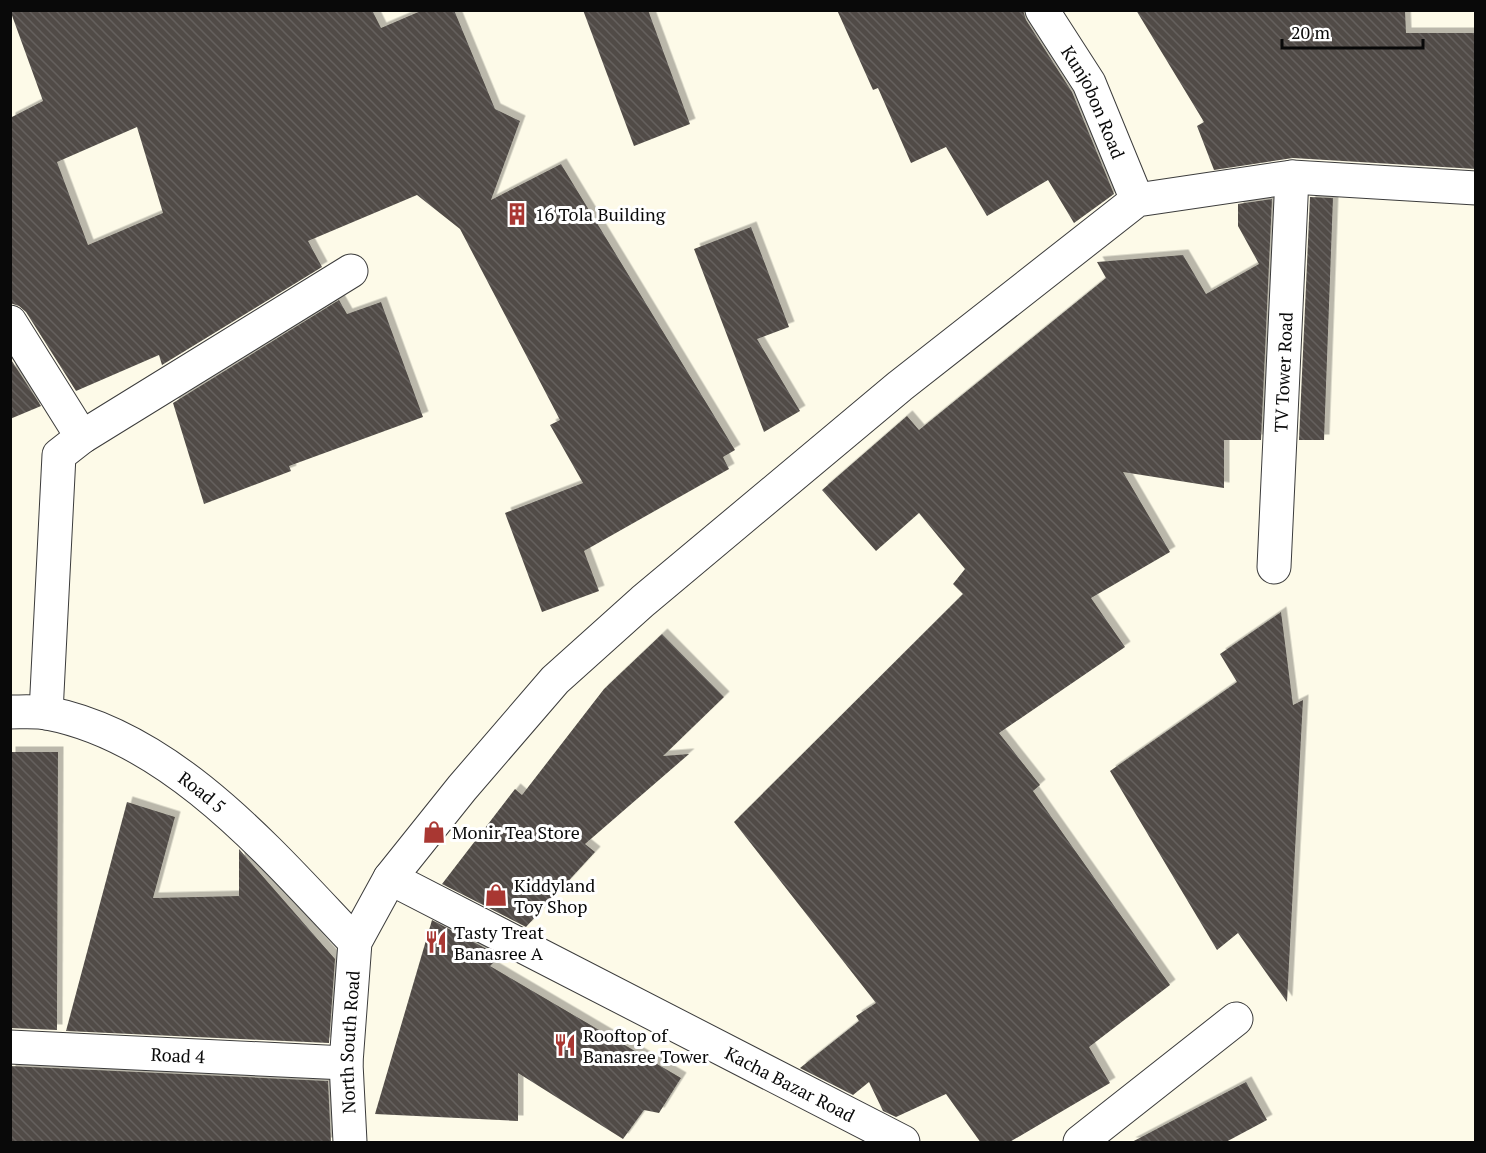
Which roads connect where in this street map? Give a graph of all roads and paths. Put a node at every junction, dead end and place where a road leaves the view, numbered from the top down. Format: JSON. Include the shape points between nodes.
{"nodes":[{"id":1,"x":1042,"y":10,"type":"edge"},
{"id":2,"x":1292,"y":177,"type":"junction"},
{"id":3,"x":1476,"y":189,"type":"edge"},
{"id":4,"x":1137,"y":200,"type":"junction"},
{"id":5,"x":351,"y":271,"type":"dead end"},
{"id":6,"x":10,"y":321,"type":"edge"},
{"id":7,"x":82,"y":437,"type":"junction"},
{"id":8,"x":1274,"y":567,"type":"dead end"},
{"id":9,"x":10,"y":689,"type":"edge"},
{"id":10,"x":10,"y":712,"type":"edge"},
{"id":11,"x":46,"y":713,"type":"junction"},
{"id":12,"x":390,"y":878,"type":"junction"},
{"id":13,"x":355,"y":942,"type":"junction"},
{"id":14,"x":1236,"y":1019,"type":"dead end"},
{"id":15,"x":10,"y":1047,"type":"edge"},
{"id":16,"x":346,"y":1063,"type":"junction"},
{"id":17,"x":350,"y":1143,"type":"edge"},
{"id":18,"x":903,"y":1143,"type":"edge"},
{"id":19,"x":1080,"y":1143,"type":"edge"}],
"edges":[{"from":1,"to":4,"type":"street","name":"Kunjobon Road","via":[[1089,83]]},
{"from":2,"to":3,"type":"street"},
{"from":2,"to":4,"type":"street"},
{"from":2,"to":8,"type":"street","name":"TV Tower Road"},
{"from":4,"to":12,"type":"street","via":[[900,386],[643,601],[555,680]]},
{"from":5,"to":7,"type":"street"},
{"from":6,"to":7,"type":"street"},
{"from":7,"to":11,"type":"street","via":[[59,455]]},
{"from":9,"to":11,"type":"street"},
{"from":10,"to":11,"type":"street","name":"Road 5"},
{"from":11,"to":13,"type":"street","name":"Road 5","via":[[101,730],[147,753],[196,785],[286,869]]},
{"from":12,"to":13,"type":"street"},
{"from":12,"to":18,"type":"street","name":"Kacha Bazar Road"},
{"from":13,"to":16,"type":"street","name":"North South Road"},
{"from":14,"to":19,"type":"street"},
{"from":15,"to":16,"type":"street","name":"Road 4"},
{"from":16,"to":17,"type":"street","name":"North South Road"}]}
